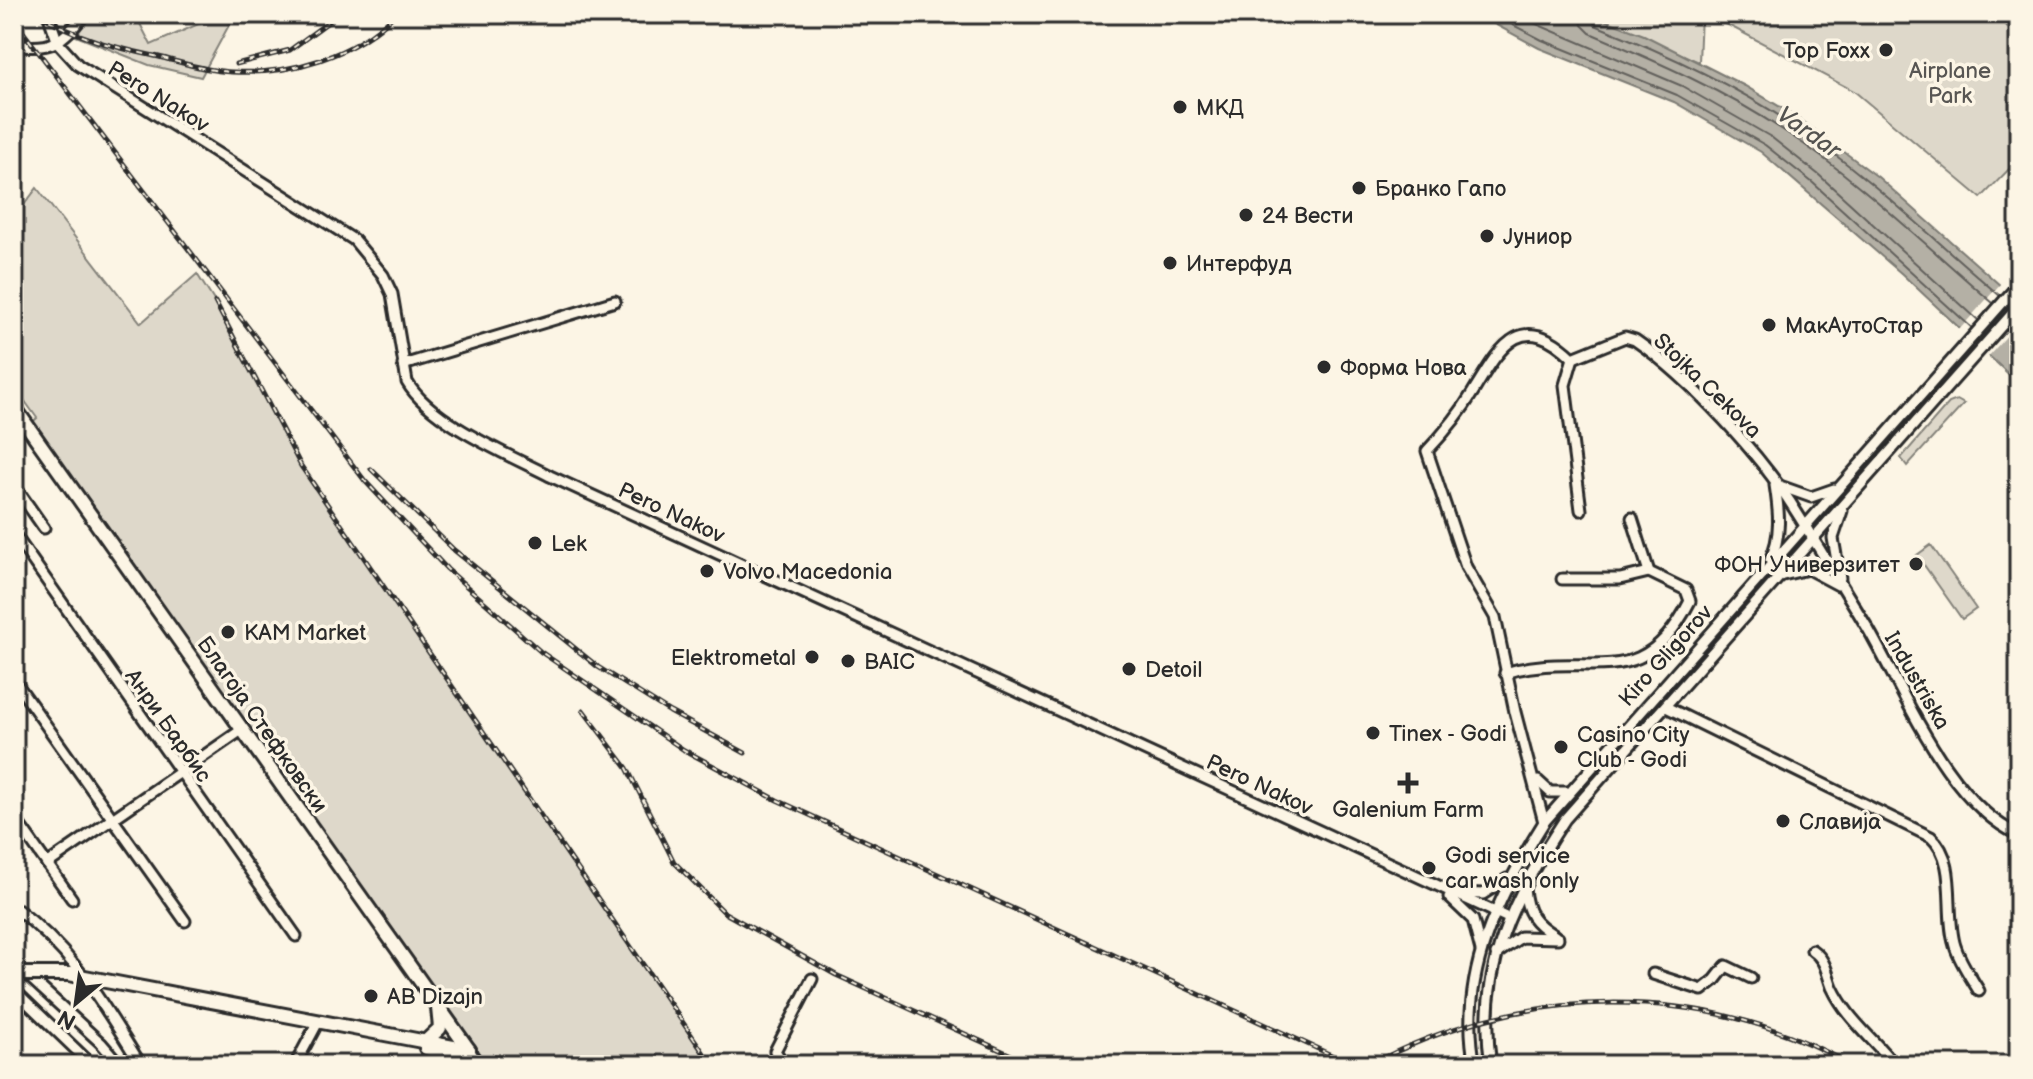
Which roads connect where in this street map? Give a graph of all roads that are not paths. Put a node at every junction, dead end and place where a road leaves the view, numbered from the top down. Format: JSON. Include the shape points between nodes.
{"nodes":[{"id":1,"x":48,"y":14,"type":"edge"},
{"id":2,"x":85,"y":14,"type":"edge"},
{"id":3,"x":58,"y":43,"type":"junction"},
{"id":4,"x":14,"y":45,"type":"edge"},
{"id":5,"x":2019,"y":284,"type":"edge"},
{"id":6,"x":615,"y":301,"type":"dead end"},
{"id":7,"x":2019,"y":306,"type":"edge"},
{"id":8,"x":1573,"y":358,"type":"junction"},
{"id":9,"x":403,"y":365,"type":"junction"},
{"id":10,"x":14,"y":407,"type":"edge"},
{"id":11,"x":1774,"y":481,"type":"junction"},
{"id":12,"x":14,"y":485,"type":"edge"},
{"id":13,"x":1837,"y":488,"type":"junction"},
{"id":14,"x":1847,"y":500,"type":"junction"},
{"id":15,"x":25,"y":502,"type":"junction"},
{"id":16,"x":14,"y":509,"type":"edge"},
{"id":17,"x":1581,"y":510,"type":"dead end"},
{"id":18,"x":1632,"y":518,"type":"dead end"},
{"id":19,"x":1804,"y":525,"type":"junction"},
{"id":20,"x":44,"y":528,"type":"dead end"},
{"id":21,"x":15,"y":536,"type":"edge"},
{"id":22,"x":1813,"y":540,"type":"junction"},
{"id":23,"x":1649,"y":572,"type":"junction"},
{"id":24,"x":1762,"y":574,"type":"junction"},
{"id":25,"x":1779,"y":576,"type":"junction"},
{"id":26,"x":1562,"y":579,"type":"dead end"},
{"id":27,"x":1842,"y":589,"type":"junction"},
{"id":28,"x":1505,"y":673,"type":"junction"},
{"id":29,"x":14,"y":680,"type":"edge"},
{"id":30,"x":1666,"y":707,"type":"junction"},
{"id":31,"x":243,"y":729,"type":"junction"},
{"id":32,"x":180,"y":772,"type":"junction"},
{"id":33,"x":1536,"y":779,"type":"junction"},
{"id":34,"x":1570,"y":792,"type":"junction"},
{"id":35,"x":14,"y":817,"type":"edge"},
{"id":36,"x":114,"y":818,"type":"junction"},
{"id":37,"x":1544,"y":822,"type":"junction"},
{"id":38,"x":2019,"y":835,"type":"edge"},
{"id":39,"x":47,"y":864,"type":"junction"},
{"id":40,"x":1510,"y":877,"type":"junction"},
{"id":41,"x":1524,"y":885,"type":"junction"},
{"id":42,"x":1441,"y":890,"type":"junction"},
{"id":43,"x":72,"y":899,"type":"dead end"},
{"id":44,"x":14,"y":907,"type":"edge"},
{"id":45,"x":1495,"y":912,"type":"junction"},
{"id":46,"x":1508,"y":918,"type":"junction"},
{"id":47,"x":185,"y":921,"type":"dead end"},
{"id":48,"x":296,"y":936,"type":"dead end"},
{"id":49,"x":1812,"y":950,"type":"dead end"},
{"id":50,"x":1481,"y":954,"type":"junction"},
{"id":51,"x":1496,"y":954,"type":"junction"},
{"id":52,"x":14,"y":963,"type":"edge"},
{"id":53,"x":14,"y":974,"type":"edge"},
{"id":54,"x":1653,"y":974,"type":"dead end"},
{"id":55,"x":85,"y":975,"type":"junction"},
{"id":56,"x":1751,"y":978,"type":"dead end"},
{"id":57,"x":812,"y":979,"type":"dead end"},
{"id":58,"x":14,"y":990,"type":"edge"},
{"id":59,"x":1979,"y":991,"type":"dead end"},
{"id":60,"x":438,"y":1005,"type":"junction"},
{"id":61,"x":318,"y":1022,"type":"junction"},
{"id":62,"x":409,"y":1041,"type":"junction"},
{"id":63,"x":424,"y":1043,"type":"junction"},
{"id":64,"x":469,"y":1050,"type":"junction"},
{"id":65,"x":458,"y":1062,"type":"edge"},
{"id":66,"x":92,"y":1065,"type":"edge"},
{"id":67,"x":120,"y":1065,"type":"edge"},
{"id":68,"x":141,"y":1065,"type":"edge"},
{"id":69,"x":295,"y":1065,"type":"edge"},
{"id":70,"x":479,"y":1065,"type":"edge"},
{"id":71,"x":785,"y":1065,"type":"edge"},
{"id":72,"x":1475,"y":1065,"type":"edge"},
{"id":73,"x":1491,"y":1065,"type":"edge"},
{"id":74,"x":1894,"y":1065,"type":"edge"}],
"edges":[{"from":1,"to":3,"type":"street"},
{"from":2,"to":3,"type":"street"},
{"from":3,"to":4,"type":"street"},
{"from":3,"to":9,"type":"street","name":"Pero Nakov","via":[[93,76],[354,240],[392,294]]},
{"from":5,"to":13,"type":"street","name":"Kiro Gligorov"},
{"from":6,"to":9,"type":"street"},
{"from":7,"to":14,"type":"street","name":"Kiro Gligorov"},
{"from":8,"to":11,"type":"street","name":"Stojka Cekova","via":[[1625,337],[1635,340],[1709,407]]},
{"from":8,"to":17,"type":"street","via":[[1565,385]]},
{"from":8,"to":28,"type":"street","via":[[1554,339],[1516,336],[1488,363],[1450,425],[1427,451],[1466,567],[1495,617]]},
{"from":9,"to":42,"type":"street","name":"Pero Nakov","via":[[407,382],[423,403],[525,463]]},
{"from":10,"to":31,"type":"main road","name":"Благоја Стефковски"},
{"from":11,"to":13,"type":"street","via":[[1811,497]]},
{"from":11,"to":19,"type":"street","name":"Stojka Cekova"},
{"from":11,"to":24,"type":"street","via":[[1777,543]]},
{"from":12,"to":15,"type":"street"},
{"from":13,"to":19,"type":"street","name":"Kiro Gligorov"},
{"from":14,"to":22,"type":"street","name":"Kiro Gligorov"},
{"from":14,"to":27,"type":"street","via":[[1833,538]]},
{"from":15,"to":16,"type":"street"},
{"from":15,"to":20,"type":"street"},
{"from":18,"to":23,"type":"street"},
{"from":19,"to":22,"type":"street","name":"Industriska"},
{"from":19,"to":24,"type":"street","name":"Kiro Gligorov"},
{"from":21,"to":32,"type":"street","name":"Анри Барбис"},
{"from":22,"to":25,"type":"street","name":"Kiro Gligorov"},
{"from":22,"to":27,"type":"street","name":"Industriska"},
{"from":23,"to":26,"type":"street","via":[[1620,579]]},
{"from":23,"to":28,"type":"street","via":[[1690,596],[1682,616],[1652,653],[1608,665],[1528,666]]},
{"from":24,"to":34,"type":"street","name":"Kiro Gligorov"},
{"from":25,"to":27,"type":"street","via":[[1808,569]]},
{"from":25,"to":30,"type":"street","name":"Kiro Gligorov"},
{"from":27,"to":38,"type":"street","name":"Industriska","via":[[1956,781],[1994,823]]},
{"from":28,"to":33,"type":"street"},
{"from":29,"to":36,"type":"street"},
{"from":30,"to":41,"type":"street","name":"Kiro Gligorov","via":[[1565,819]]},
{"from":30,"to":59,"type":"street","via":[[1940,845],[1955,946]]},
{"from":31,"to":32,"type":"street"},
{"from":31,"to":60,"type":"main road","name":"Благоја Стефковски"},
{"from":32,"to":36,"type":"street"},
{"from":32,"to":48,"type":"street","name":"Анри Барбис"},
{"from":33,"to":34,"type":"street","via":[[1550,792]]},
{"from":33,"to":37,"type":"street"},
{"from":34,"to":37,"type":"street","name":"Kiro Gligorov"},
{"from":35,"to":39,"type":"street"},
{"from":36,"to":39,"type":"street"},
{"from":36,"to":47,"type":"street"},
{"from":37,"to":40,"type":"street","name":"Kiro Gligorov"},
{"from":39,"to":43,"type":"street"},
{"from":40,"to":42,"type":"street","via":[[1478,895]]},
{"from":40,"to":45,"type":"street","name":"Kiro Gligorov"},
{"from":41,"to":46,"type":"street","name":"Kiro Gligorov"},
{"from":41,"to":51,"type":"street","via":[[1536,924],[1558,938],[1521,937]]},
{"from":42,"to":45,"type":"street","name":"Pero Nakov"},
{"from":42,"to":50,"type":"street","via":[[1473,920]]},
{"from":44,"to":55,"type":"street","via":[[58,943]]},
{"from":45,"to":46,"type":"street","name":"Pero Nakov"},
{"from":45,"to":50,"type":"street","name":"Kiro Gligorov"},
{"from":46,"to":51,"type":"street","name":"Kiro Gligorov"},
{"from":49,"to":74,"type":"street","via":[[1827,967],[1848,1016]]},
{"from":50,"to":72,"type":"street","name":"Kiro Gligorov","via":[[1471,1007]]},
{"from":51,"to":73,"type":"street","name":"Kiro Gligorov","via":[[1488,1005]]},
{"from":52,"to":67,"type":"street"},
{"from":53,"to":55,"type":"main road","bridge":true},
{"from":54,"to":56,"type":"street","via":[[1702,990],[1726,966]]},
{"from":55,"to":61,"type":"main road"},
{"from":55,"to":68,"type":"street"},
{"from":57,"to":71,"type":"street","via":[[775,1051]]},
{"from":58,"to":66,"type":"street"},
{"from":60,"to":63,"type":"main road","via":[[440,1028]]},
{"from":60,"to":64,"type":"main road","name":"Благоја Стефковски"},
{"from":61,"to":62,"type":"main road"},
{"from":61,"to":69,"type":"street"},
{"from":62,"to":63,"type":"main road"},
{"from":62,"to":65,"type":"main road"},
{"from":63,"to":64,"type":"main road"},
{"from":64,"to":65,"type":"main road"},
{"from":64,"to":70,"type":"street","name":"Благоја Стефковски"}]}
